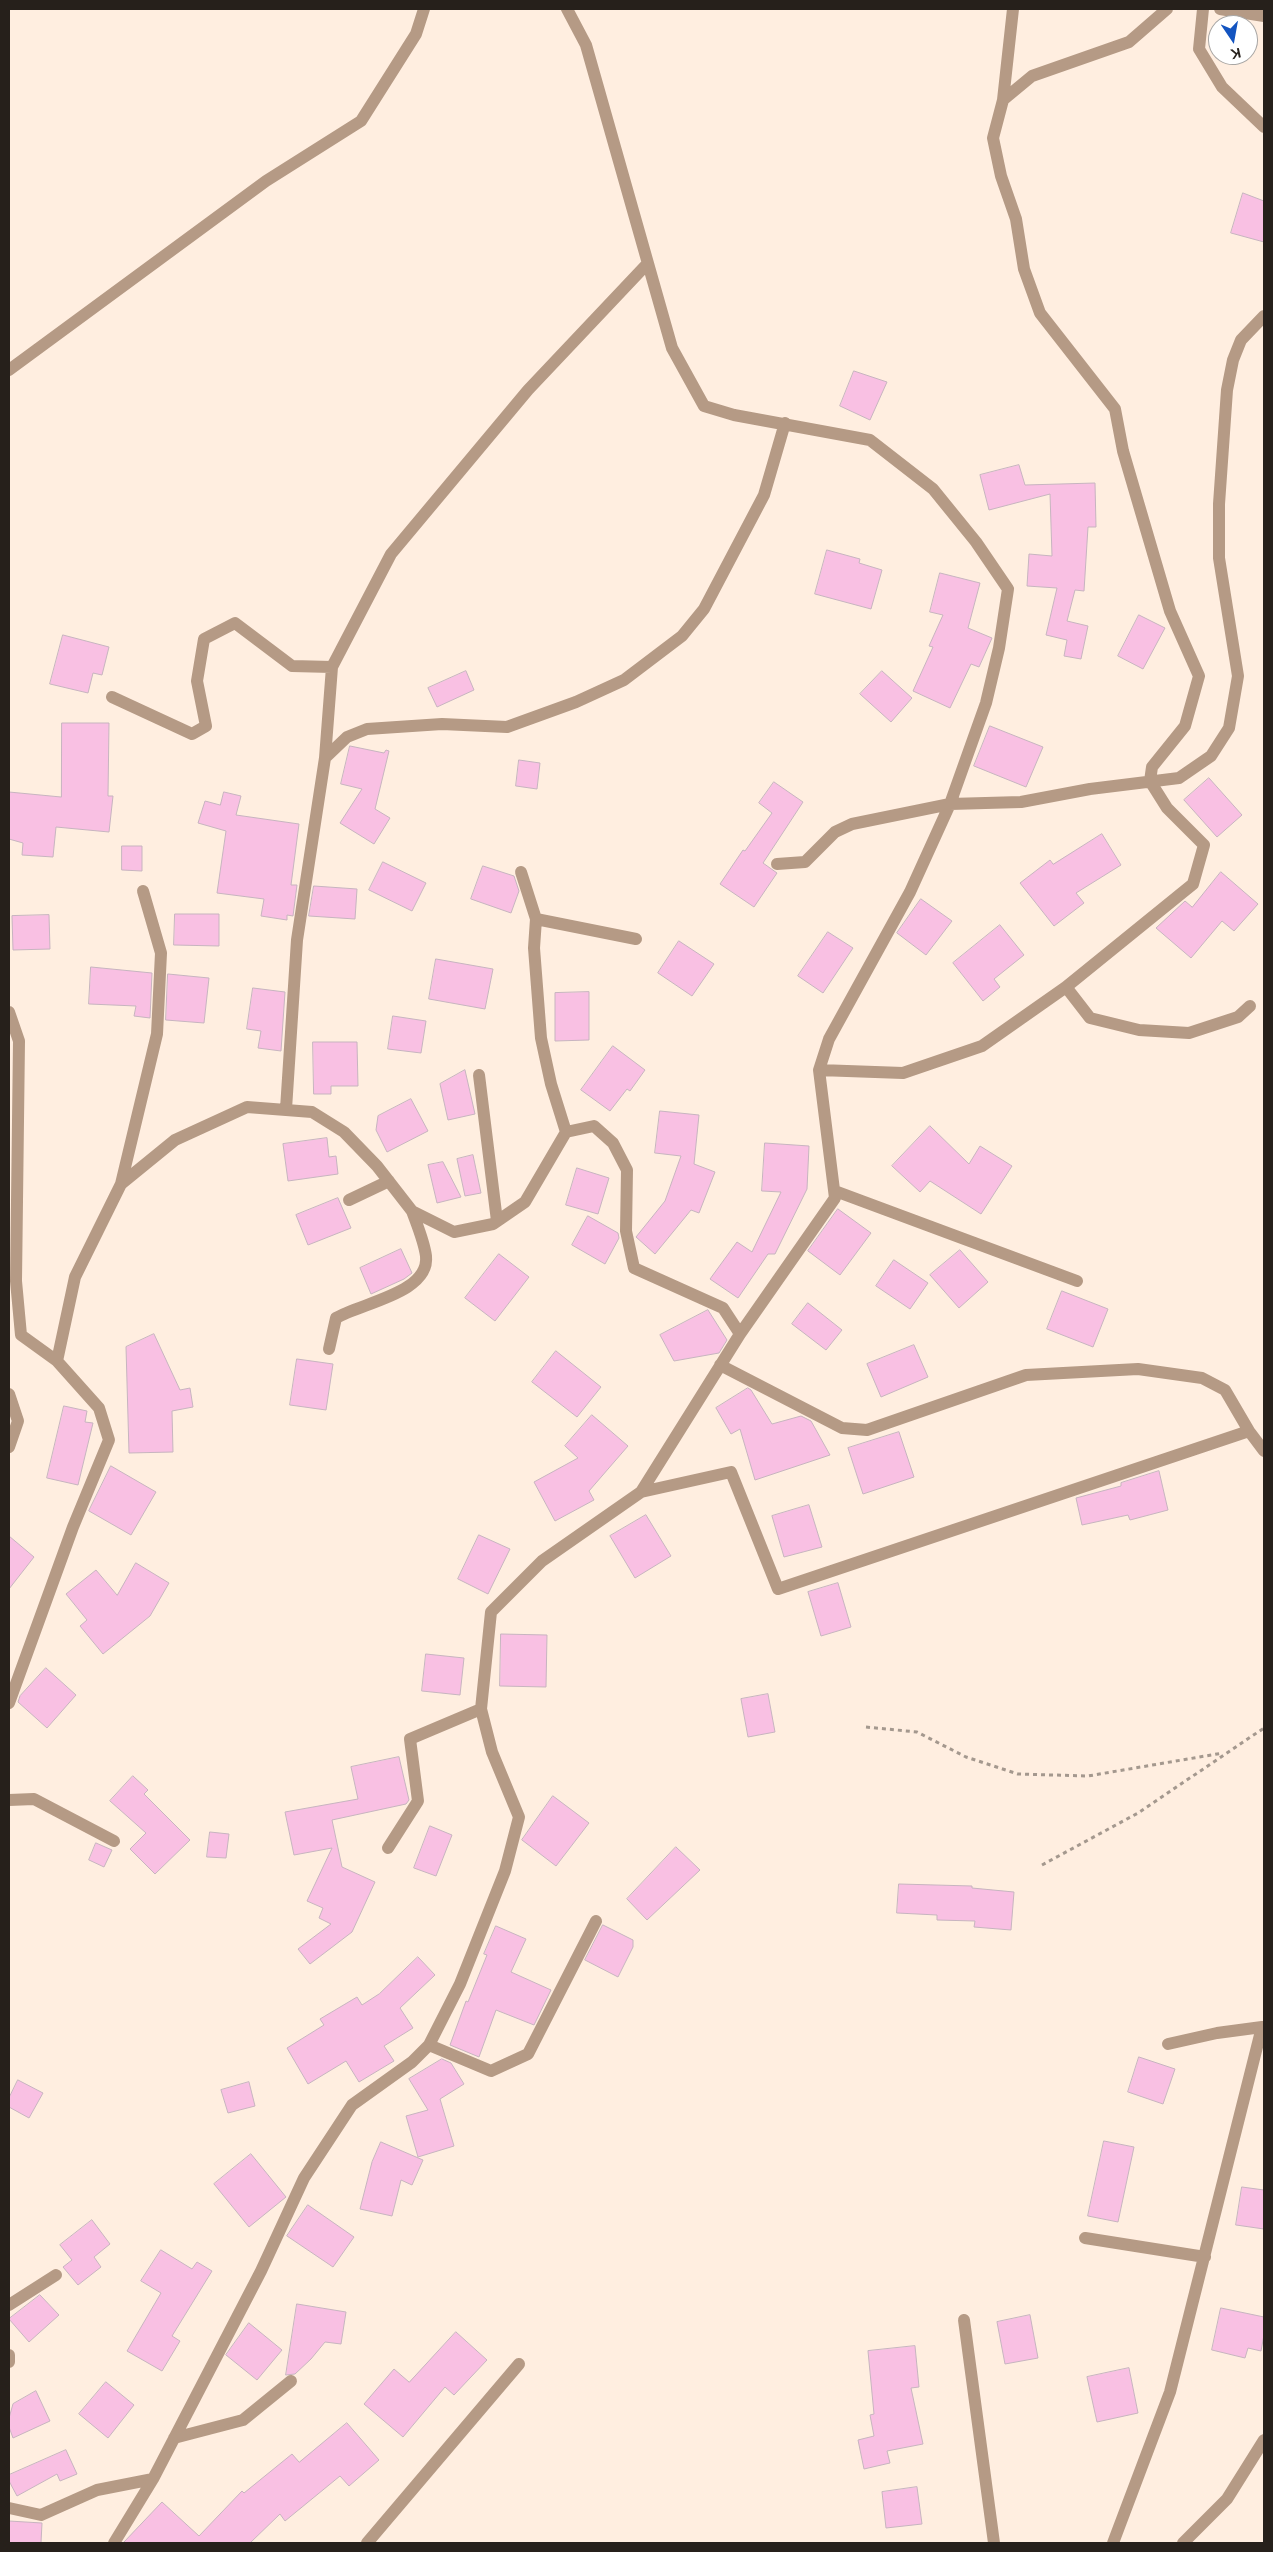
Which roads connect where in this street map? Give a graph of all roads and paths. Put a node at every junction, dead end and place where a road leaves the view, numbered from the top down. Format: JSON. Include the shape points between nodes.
{"nodes":[{"id":1,"x":424,"y":9,"type":"edge"},
{"id":2,"x":567,"y":9,"type":"edge"},
{"id":3,"x":1013,"y":9,"type":"edge"},
{"id":4,"x":1167,"y":9,"type":"edge"},
{"id":5,"x":1203,"y":9,"type":"edge"},
{"id":6,"x":1220,"y":9,"type":"edge"},
{"id":7,"x":1264,"y":16,"type":"edge"},
{"id":8,"x":1003,"y":100,"type":"junction"},
{"id":9,"x":1264,"y":127,"type":"edge"},
{"id":10,"x":648,"y":263,"type":"junction"},
{"id":11,"x":1264,"y":316,"type":"edge"},
{"id":12,"x":9,"y":370,"type":"edge"},
{"id":13,"x":785,"y":423,"type":"junction"},
{"id":14,"x":332,"y":667,"type":"junction"},
{"id":15,"x":112,"y":697,"type":"dead end"},
{"id":16,"x":325,"y":758,"type":"junction"},
{"id":17,"x":1150,"y":781,"type":"junction"},
{"id":18,"x":950,"y":804,"type":"junction"},
{"id":19,"x":777,"y":864,"type":"dead end"},
{"id":20,"x":521,"y":872,"type":"dead end"},
{"id":21,"x":143,"y":891,"type":"dead end"},
{"id":22,"x":536,"y":920,"type":"junction"},
{"id":23,"x":636,"y":939,"type":"dead end"},
{"id":24,"x":1066,"y":987,"type":"junction"},
{"id":25,"x":1250,"y":1006,"type":"dead end"},
{"id":26,"x":9,"y":1012,"type":"edge"},
{"id":27,"x":819,"y":1070,"type":"junction"},
{"id":28,"x":479,"y":1075,"type":"dead end"},
{"id":29,"x":286,"y":1109,"type":"junction"},
{"id":30,"x":566,"y":1132,"type":"junction"},
{"id":31,"x":389,"y":1181,"type":"junction"},
{"id":32,"x":121,"y":1184,"type":"junction"},
{"id":33,"x":835,"y":1192,"type":"junction"},
{"id":34,"x":349,"y":1200,"type":"dead end"},
{"id":35,"x":412,"y":1211,"type":"junction"},
{"id":36,"x":497,"y":1221,"type":"junction"},
{"id":37,"x":1077,"y":1281,"type":"dead end"},
{"id":38,"x":740,"y":1334,"type":"junction"},
{"id":39,"x":329,"y":1349,"type":"dead end"},
{"id":40,"x":57,"y":1361,"type":"junction"},
{"id":41,"x":720,"y":1365,"type":"junction"},
{"id":42,"x":9,"y":1394,"type":"edge"},
{"id":43,"x":1248,"y":1431,"type":"junction"},
{"id":44,"x":9,"y":1447,"type":"edge"},
{"id":45,"x":1264,"y":1451,"type":"edge"},
{"id":46,"x":641,"y":1492,"type":"junction"},
{"id":47,"x":9,"y":1703,"type":"edge"},
{"id":48,"x":480,"y":1709,"type":"junction"},
{"id":49,"x":866,"y":1727,"type":"dead end"},
{"id":50,"x":1264,"y":1728,"type":"edge"},
{"id":51,"x":1223,"y":1753,"type":"junction"},
{"id":52,"x":9,"y":1800,"type":"edge"},
{"id":53,"x":114,"y":1841,"type":"dead end"},
{"id":54,"x":388,"y":1848,"type":"dead end"},
{"id":55,"x":1042,"y":1866,"type":"dead end"},
{"id":56,"x":596,"y":1921,"type":"dead end"},
{"id":57,"x":1263,"y":2027,"type":"edge"},
{"id":58,"x":1168,"y":2044,"type":"dead end"},
{"id":59,"x":429,"y":2045,"type":"junction"},
{"id":60,"x":1084,"y":2238,"type":"dead end"},
{"id":61,"x":1205,"y":2257,"type":"junction"},
{"id":62,"x":56,"y":2275,"type":"dead end"},
{"id":63,"x":9,"y":2305,"type":"edge"},
{"id":64,"x":964,"y":2320,"type":"dead end"},
{"id":65,"x":9,"y":2355,"type":"edge"},
{"id":66,"x":9,"y":2362,"type":"edge"},
{"id":67,"x":519,"y":2364,"type":"dead end"},
{"id":68,"x":291,"y":2381,"type":"dead end"},
{"id":69,"x":174,"y":2438,"type":"junction"},
{"id":70,"x":1264,"y":2440,"type":"edge"},
{"id":71,"x":153,"y":2479,"type":"junction"},
{"id":72,"x":9,"y":2508,"type":"edge"},
{"id":73,"x":114,"y":2543,"type":"edge"},
{"id":74,"x":367,"y":2543,"type":"edge"},
{"id":75,"x":994,"y":2543,"type":"edge"},
{"id":76,"x":1113,"y":2543,"type":"edge"},
{"id":77,"x":1183,"y":2543,"type":"edge"}],
"edges":[{"from":1,"to":12,"type":"street","via":[[416,34],[361,121],[266,181]]},
{"from":2,"to":10,"type":"street","via":[[586,45]]},
{"from":3,"to":8,"type":"street"},
{"from":4,"to":8,"type":"street","via":[[1129,42],[1032,76]]},
{"from":5,"to":9,"type":"street","via":[[1200,50],[1222,87]]},
{"from":6,"to":7,"type":"street"},
{"from":8,"to":17,"type":"street","via":[[993,138],[1001,176],[1016,219],[1024,269],[1040,313],[1115,409],[1122,451],[1170,611],[1199,676],[1185,726],[1152,767]]},
{"from":10,"to":13,"type":"street","via":[[672,348],[704,406],[734,415]]},
{"from":10,"to":14,"type":"street","via":[[528,390],[390,554]]},
{"from":11,"to":17,"type":"street","via":[[1241,340],[1232,360],[1227,390],[1219,504],[1219,558],[1238,676],[1229,728],[1211,756],[1179,778]]},
{"from":13,"to":16,"type":"street","via":[[764,494],[704,609],[682,636],[624,680],[576,702],[507,726],[442,724],[367,729],[347,737]]},
{"from":13,"to":18,"type":"street","via":[[870,440],[933,489],[976,542],[1008,589],[986,703]]},
{"from":14,"to":15,"type":"street","via":[[292,666],[235,623],[204,639],[197,681],[206,726],[192,734]]},
{"from":14,"to":16,"type":"street"},
{"from":16,"to":29,"type":"street","via":[[296,940]]},
{"from":17,"to":18,"type":"street","via":[[1021,802]]},
{"from":17,"to":24,"type":"street","via":[[1168,808],[1204,845],[1193,884]]},
{"from":18,"to":19,"type":"street","via":[[852,824],[835,832],[805,862]]},
{"from":18,"to":27,"type":"street","via":[[910,892],[829,1039]]},
{"from":20,"to":22,"type":"street"},
{"from":21,"to":32,"type":"street","via":[[161,953],[156,1034]]},
{"from":22,"to":23,"type":"street"},
{"from":22,"to":30,"type":"street","via":[[534,948],[541,1038]]},
{"from":24,"to":25,"type":"street","via":[[1090,1018],[1139,1030],[1188,1033],[1238,1017]]},
{"from":24,"to":27,"type":"street","via":[[982,1046],[903,1073]]},
{"from":26,"to":40,"type":"street","via":[[19,1041],[16,1281],[21,1335]]},
{"from":27,"to":33,"type":"street"},
{"from":28,"to":36,"type":"street"},
{"from":29,"to":31,"type":"street","via":[[312,1112],[344,1132]]},
{"from":29,"to":32,"type":"street","via":[[248,1108],[175,1140]]},
{"from":30,"to":36,"type":"street","via":[[525,1202]]},
{"from":30,"to":38,"type":"street","via":[[594,1126],[613,1143],[627,1170],[626,1231],[634,1268],[723,1308]]},
{"from":31,"to":34,"type":"street"},
{"from":31,"to":35,"type":"street"},
{"from":32,"to":40,"type":"street","via":[[75,1277]]},
{"from":33,"to":37,"type":"street"},
{"from":33,"to":38,"type":"street","via":[[836,1198]]},
{"from":35,"to":36,"type":"street","via":[[454,1232]]},
{"from":35,"to":39,"type":"street","via":[[426,1256],[425,1270],[417,1282],[406,1289],[336,1318]]},
{"from":38,"to":41,"type":"street"},
{"from":40,"to":47,"type":"street","via":[[99,1408],[109,1440],[73,1527]]},
{"from":41,"to":43,"type":"street","via":[[842,1428],[866,1430],[1026,1376],[1138,1369],[1202,1378],[1225,1390]]},
{"from":41,"to":46,"type":"street"},
{"from":42,"to":44,"type":"street","via":[[18,1421]]},
{"from":43,"to":45,"type":"street"},
{"from":43,"to":46,"type":"street","via":[[778,1589],[731,1472]]},
{"from":46,"to":48,"type":"street","via":[[542,1561],[491,1612]]},
{"from":48,"to":54,"type":"street","via":[[410,1739],[418,1801]]},
{"from":48,"to":59,"type":"street","via":[[492,1752],[520,1817],[505,1870],[463,1975]]},
{"from":49,"to":51,"type":"path","via":[[917,1732],[966,1758],[1018,1774],[1088,1776]]},
{"from":50,"to":51,"type":"path"},
{"from":51,"to":55,"type":"path","via":[[1138,1813]]},
{"from":52,"to":53,"type":"street","via":[[34,1798]]},
{"from":56,"to":59,"type":"street","via":[[528,2054],[492,2070]]},
{"from":57,"to":58,"type":"street","via":[[1217,2032]]},
{"from":57,"to":61,"type":"street"},
{"from":59,"to":69,"type":"street","via":[[412,2062],[352,2105],[304,2178],[261,2271]]},
{"from":60,"to":61,"type":"street"},
{"from":61,"to":76,"type":"street","via":[[1170,2392]]},
{"from":62,"to":63,"type":"street"},
{"from":64,"to":75,"type":"street"},
{"from":65,"to":66,"type":"street"},
{"from":67,"to":74,"type":"street"},
{"from":68,"to":69,"type":"street","via":[[243,2420]]},
{"from":69,"to":71,"type":"street"},
{"from":70,"to":77,"type":"street","via":[[1227,2499]]},
{"from":71,"to":72,"type":"street","via":[[97,2490],[41,2515]]},
{"from":71,"to":73,"type":"street"}]}
